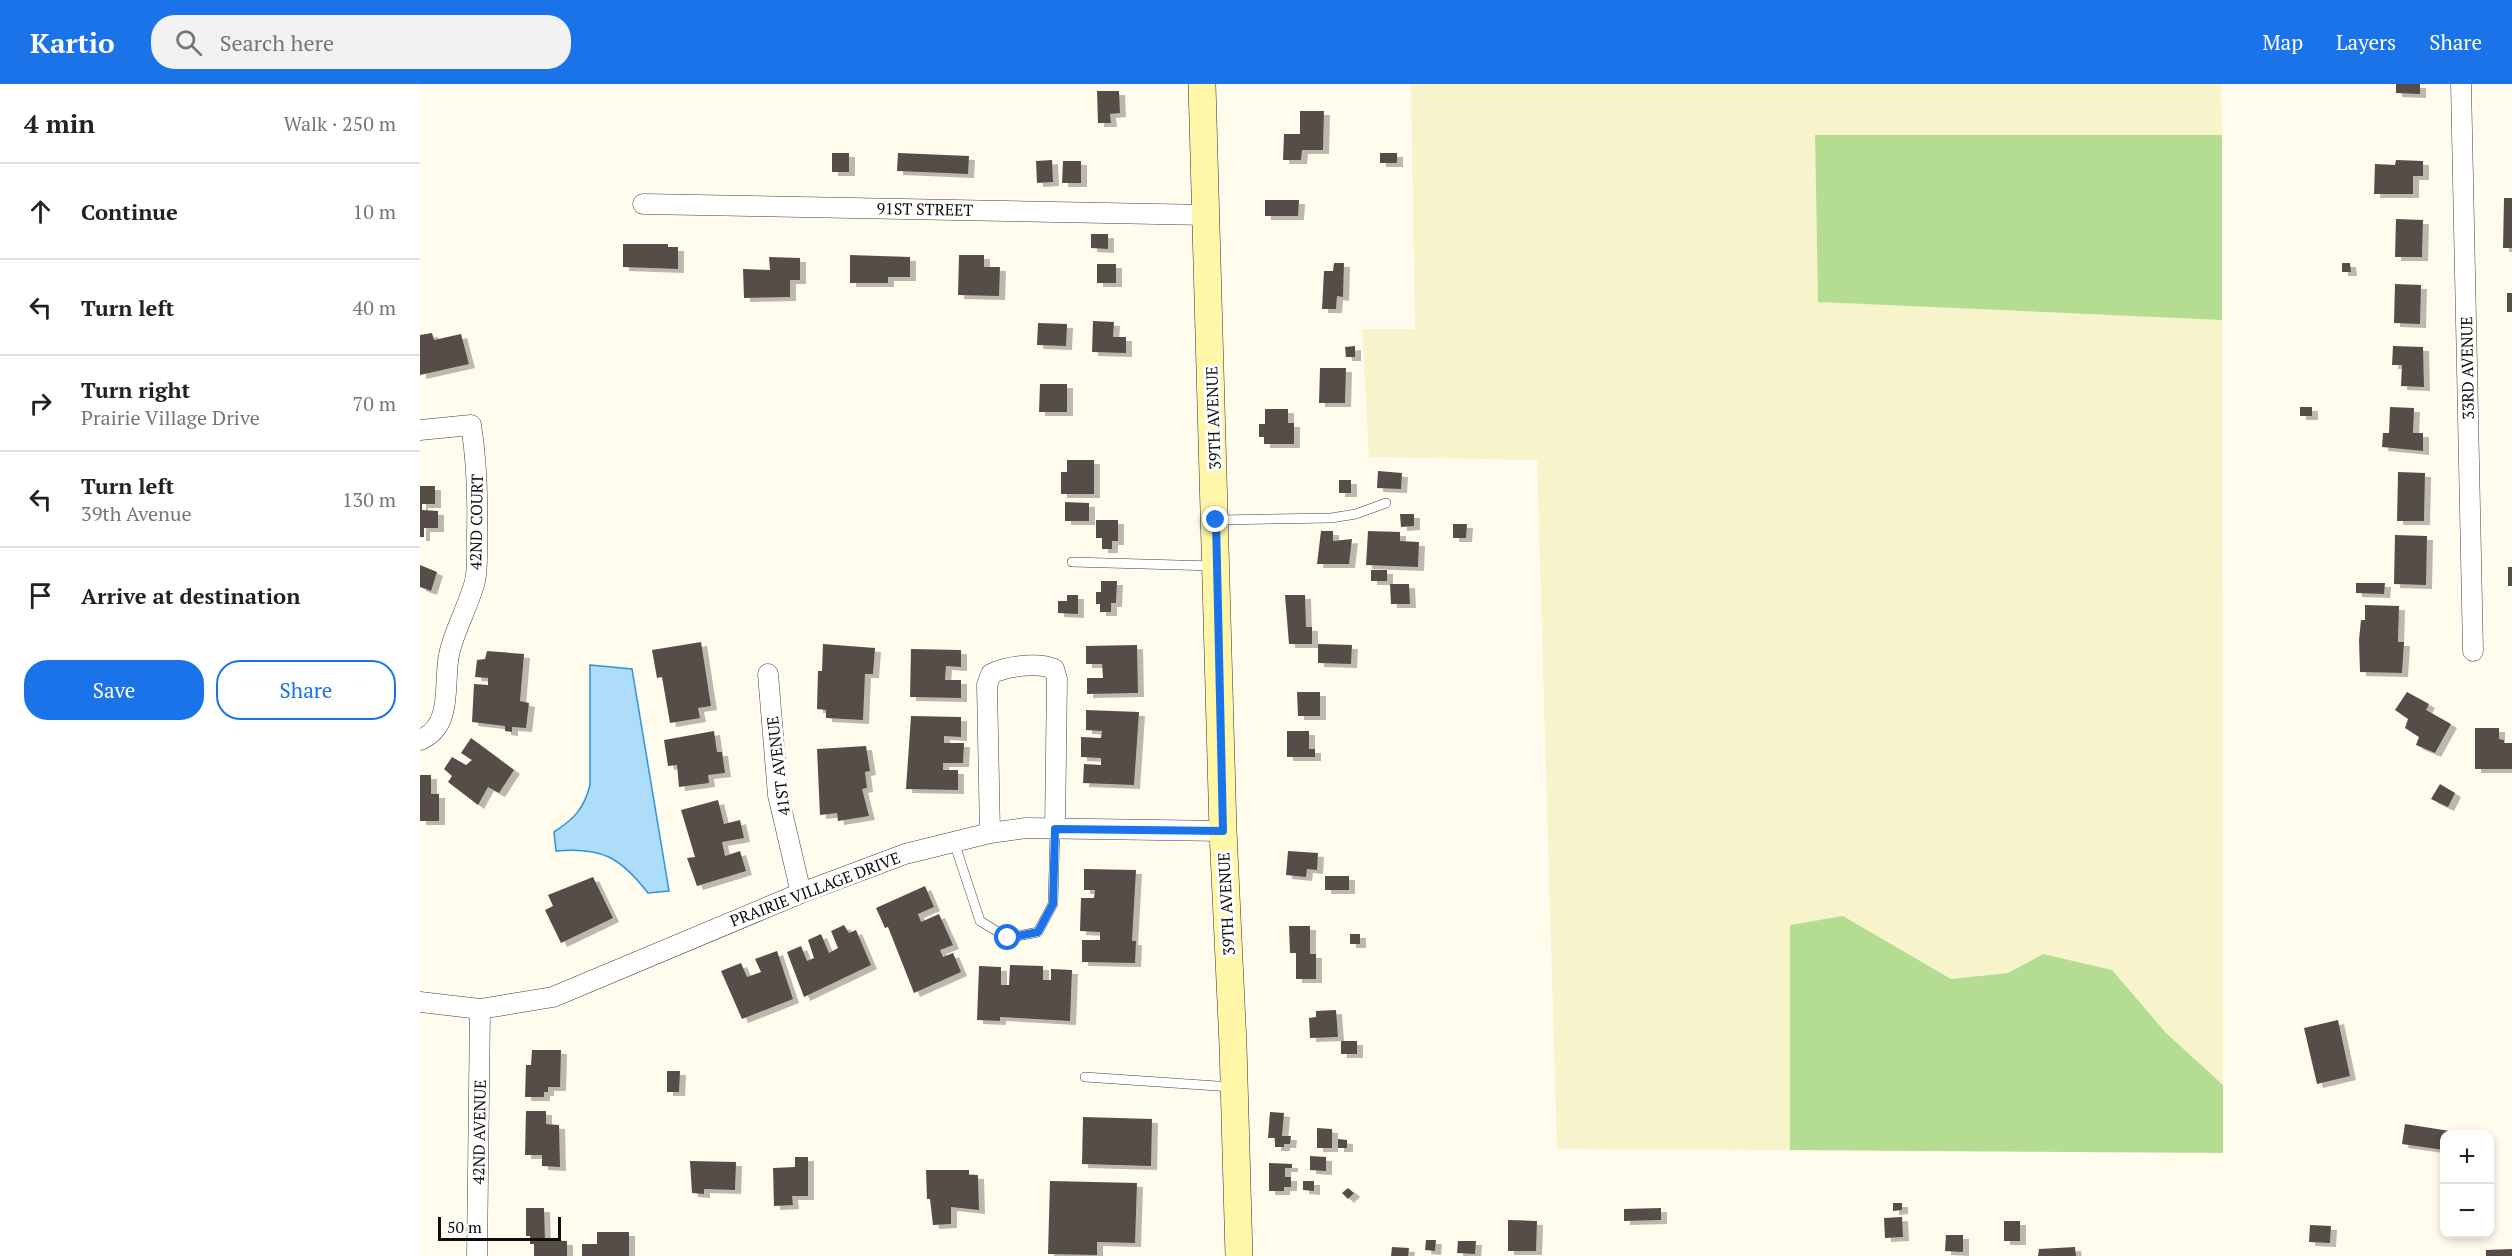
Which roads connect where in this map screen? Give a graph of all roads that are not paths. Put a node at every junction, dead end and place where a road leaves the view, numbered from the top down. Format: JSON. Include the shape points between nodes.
{"nodes":[{"id":1,"x":1202,"y":84,"type":"edge"},
{"id":2,"x":2461,"y":84,"type":"edge"},
{"id":3,"x":643,"y":204,"type":"dead end"},
{"id":4,"x":1207,"y":214,"type":"junction"},
{"id":5,"x":420,"y":430,"type":"edge"},
{"id":6,"x":1386,"y":503,"type":"dead end"},
{"id":7,"x":1216,"y":520,"type":"junction"},
{"id":8,"x":1072,"y":562,"type":"dead end"},
{"id":9,"x":1216,"y":566,"type":"junction"},
{"id":10,"x":2474,"y":651,"type":"dead end"},
{"id":11,"x":768,"y":675,"type":"dead end"},
{"id":12,"x":420,"y":740,"type":"edge"},
{"id":13,"x":1055,"y":829,"type":"junction"},
{"id":14,"x":1223,"y":831,"type":"junction"},
{"id":15,"x":990,"y":833,"type":"junction"},
{"id":16,"x":954,"y":842,"type":"junction"},
{"id":17,"x":801,"y":893,"type":"junction"},
{"id":18,"x":420,"y":1002,"type":"edge"},
{"id":19,"x":480,"y":1009,"type":"junction"},
{"id":20,"x":1085,"y":1077,"type":"dead end"},
{"id":21,"x":1234,"y":1087,"type":"junction"},
{"id":22,"x":477,"y":1256,"type":"edge"},
{"id":23,"x":1239,"y":1256,"type":"edge"}],
"edges":[{"from":1,"to":4,"type":"main road","name":"39TH AVENUE"},
{"from":2,"to":10,"type":"street","name":"33RD AVENUE"},
{"from":3,"to":4,"type":"street","name":"91ST STREET"},
{"from":4,"to":7,"type":"main road","name":"39TH AVENUE"},
{"from":5,"to":12,"type":"street","name":"42ND COURT","via":[[471,425],[477,465],[476,578],[449,653],[440,723],[430,736]]},
{"from":6,"to":7,"type":"lane","via":[[1331,518]]},
{"from":7,"to":9,"type":"main road","name":"39TH AVENUE"},
{"from":8,"to":9,"type":"lane"},
{"from":9,"to":14,"type":"main road","name":"39TH AVENUE"},
{"from":11,"to":17,"type":"street","name":"41ST AVENUE","via":[[778,795]]},
{"from":13,"to":14,"type":"street","name":"PRAIRIE VILLAGE DRIVE"},
{"from":13,"to":15,"type":"street","name":"PRAIRIE VILLAGE DRIVE"},
{"from":13,"to":15,"type":"street","via":[[1057,680],[1054,669],[1046,666],[1001,669],[991,674],[987,685]]},
{"from":13,"to":16,"type":"lane","via":[[1053,904],[1038,932],[1008,938],[980,921]]},
{"from":14,"to":21,"type":"main road","name":"39TH AVENUE"},
{"from":15,"to":16,"type":"street","name":"PRAIRIE VILLAGE DRIVE"},
{"from":16,"to":17,"type":"street","name":"PRAIRIE VILLAGE DRIVE","via":[[905,854]]},
{"from":17,"to":19,"type":"street","name":"PRAIRIE VILLAGE DRIVE","via":[[553,997]]},
{"from":18,"to":19,"type":"street","name":"PRAIRIE VILLAGE DRIVE"},
{"from":19,"to":22,"type":"street","name":"42ND AVENUE"},
{"from":20,"to":21,"type":"lane"},
{"from":21,"to":23,"type":"main road","name":"39TH AVENUE"}]}
